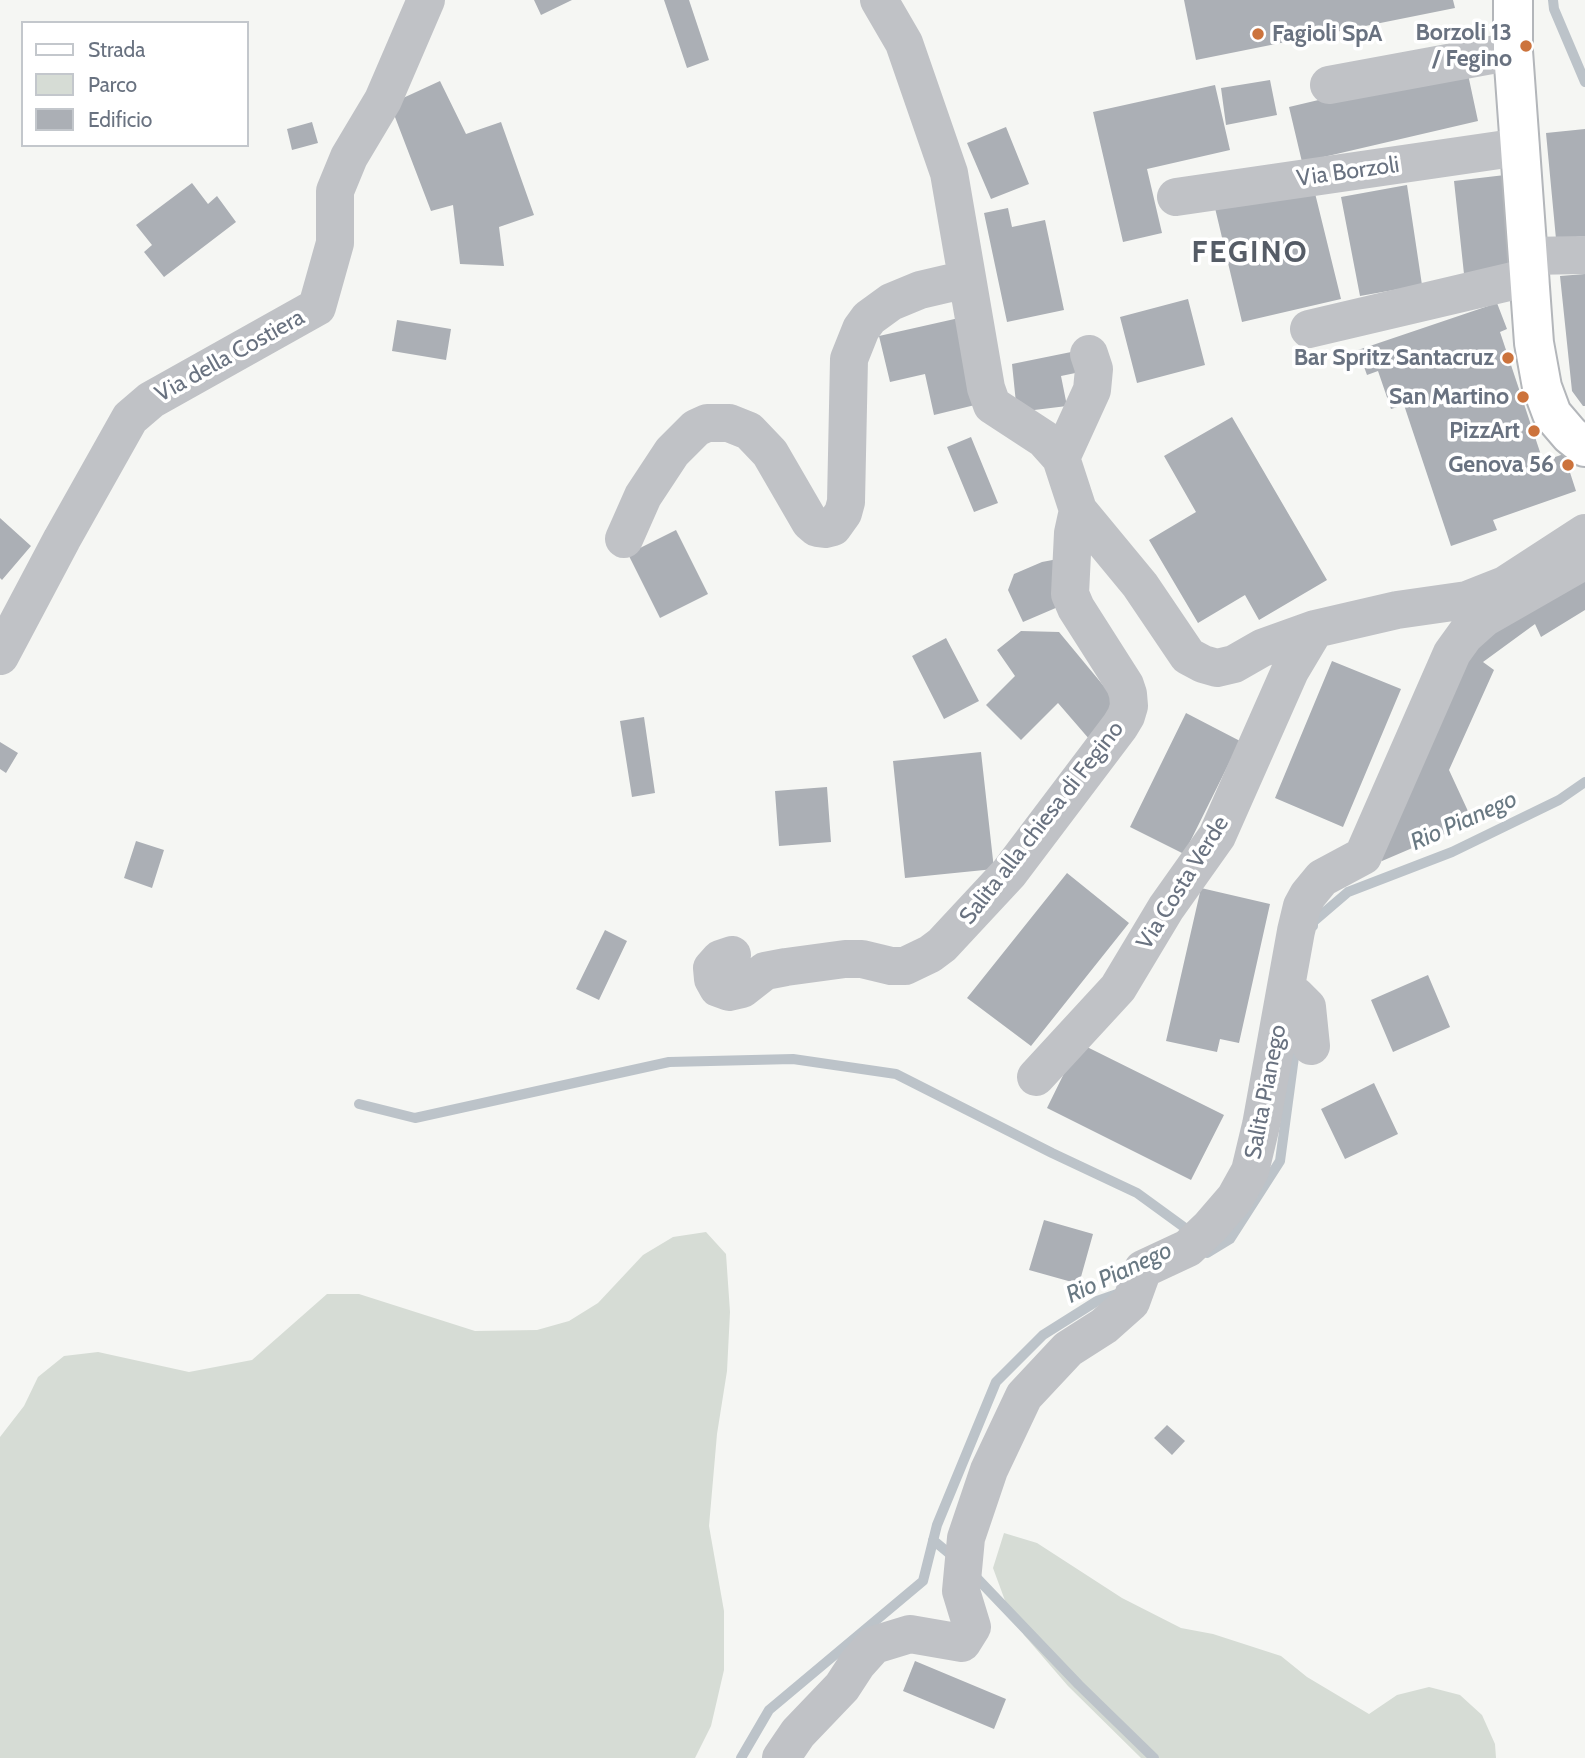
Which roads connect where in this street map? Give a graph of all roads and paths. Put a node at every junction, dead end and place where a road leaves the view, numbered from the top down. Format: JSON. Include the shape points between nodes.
{"nodes":[{"id":1,"x":426,"y":0,"type":"edge"},
{"id":2,"x":879,"y":0,"type":"edge"},
{"id":3,"x":1513,"y":0,"type":"edge"},
{"id":4,"x":1513,"y":51,"type":"junction"},
{"id":5,"x":1329,"y":85,"type":"dead end"},
{"id":6,"x":1520,"y":147,"type":"junction"},
{"id":7,"x":1176,"y":197,"type":"dead end"},
{"id":8,"x":1585,"y":255,"type":"edge"},
{"id":9,"x":1529,"y":266,"type":"junction"},
{"id":10,"x":967,"y":279,"type":"junction"},
{"id":11,"x":1309,"y":329,"type":"dead end"},
{"id":12,"x":1089,"y":354,"type":"dead end"},
{"id":13,"x":1585,"y":447,"type":"edge"},
{"id":14,"x":1061,"y":458,"type":"junction"},
{"id":15,"x":1078,"y":510,"type":"junction"},
{"id":16,"x":1585,"y":533,"type":"edge"},
{"id":17,"x":624,"y":539,"type":"dead end"},
{"id":18,"x":1585,"y":560,"type":"edge"},
{"id":19,"x":1315,"y":629,"type":"junction"},
{"id":20,"x":0,"y":656,"type":"edge"},
{"id":21,"x":732,"y":955,"type":"dead end"},
{"id":22,"x":1286,"y":991,"type":"junction"},
{"id":23,"x":1311,"y":1046,"type":"dead end"},
{"id":24,"x":1036,"y":1077,"type":"dead end"},
{"id":25,"x":781,"y":1758,"type":"edge"}],
"edges":[{"from":1,"to":20,"type":"street","name":"Via della Costiera","via":[[383,100],[335,191],[335,243],[317,307],[151,400],[130,418]]},
{"from":2,"to":10,"type":"street","name":"Salita alla chiesa di Fegino","via":[[904,43],[949,173]]},
{"from":3,"to":4,"type":"main road"},
{"from":4,"to":5,"type":"street"},
{"from":4,"to":6,"type":"main road"},
{"from":6,"to":7,"type":"street","name":"Via Borzoli"},
{"from":6,"to":9,"type":"main road"},
{"from":8,"to":9,"type":"street"},
{"from":9,"to":11,"type":"street"},
{"from":9,"to":13,"type":"main road","via":[[1542,387],[1552,414]]},
{"from":10,"to":14,"type":"street","name":"Salita alla chiesa di Fegino","via":[[992,405],[1044,439]]},
{"from":10,"to":17,"type":"street","via":[[891,302],[869,317],[861,329],[849,359],[846,502],[833,527],[817,528],[810,522],[770,453],[749,431],[729,423],[707,423],[672,452],[643,496]]},
{"from":12,"to":14,"type":"street","via":[[1094,369],[1092,390]]},
{"from":14,"to":15,"type":"street","name":"Salita alla chiesa di Fegino"},
{"from":15,"to":19,"type":"street","name":"Salita alla chiesa di Fegino","via":[[1140,585],[1188,656],[1203,664],[1217,668],[1234,664],[1262,648]]},
{"from":15,"to":21,"type":"street","name":"Salita alla chiesa di Fegino","via":[[1070,594],[1125,685],[1129,706],[1120,726],[1009,873],[942,945],[905,966],[845,959],[786,967],[765,971],[742,989],[729,992],[718,988],[712,968]]},
{"from":16,"to":19,"type":"street","name":"Salita alla chiesa di Fegino","via":[[1505,584],[1467,600]]},
{"from":18,"to":22,"type":"street","name":"Salita Pianego","via":[[1484,618],[1452,653],[1363,856],[1322,878],[1302,906]]},
{"from":19,"to":24,"type":"street","name":"Via Costa Verde","via":[[1290,671],[1217,836],[1118,988]]},
{"from":22,"to":23,"type":"street","via":[[1307,1007]]},
{"from":22,"to":25,"type":"street","name":"Salita Pianego","via":[[1262,1125],[1250,1171],[1235,1198],[1188,1248],[1137,1285],[1104,1326],[1068,1349],[1024,1396],[989,1469],[966,1538],[962,1584],[972,1627],[962,1643],[910,1634],[874,1645]]}]}
